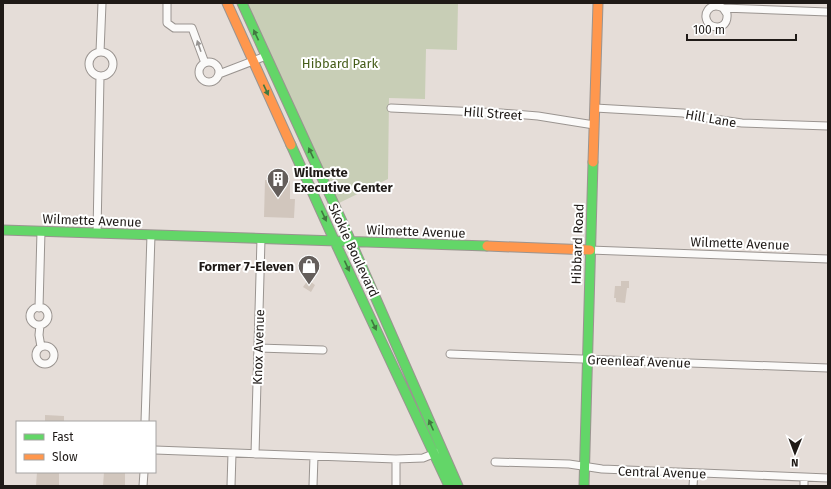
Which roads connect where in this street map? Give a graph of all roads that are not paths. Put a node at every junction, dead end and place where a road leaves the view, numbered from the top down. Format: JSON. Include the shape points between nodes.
{"nodes":[{"id":1,"x":102,"y":3,"type":"edge"},
{"id":2,"x":167,"y":3,"type":"edge"},
{"id":3,"x":227,"y":3,"type":"edge"},
{"id":4,"x":242,"y":3,"type":"edge"},
{"id":5,"x":597,"y":3,"type":"edge"},
{"id":6,"x":723,"y":8,"type":"dead end"},
{"id":7,"x":828,"y":12,"type":"edge"},
{"id":8,"x":100,"y":52,"type":"junction"},
{"id":9,"x":266,"y":56,"type":"junction"},
{"id":10,"x":253,"y":61,"type":"junction"},
{"id":11,"x":205,"y":63,"type":"junction"},
{"id":12,"x":219,"y":74,"type":"junction"},
{"id":13,"x":100,"y":76,"type":"junction"},
{"id":14,"x":391,"y":108,"type":"dead end"},
{"id":15,"x":594,"y":108,"type":"junction"},
{"id":16,"x":594,"y":125,"type":"junction"},
{"id":17,"x":828,"y":126,"type":"edge"},
{"id":18,"x":3,"y":230,"type":"edge"},
{"id":19,"x":41,"y":231,"type":"junction"},
{"id":20,"x":96,"y":233,"type":"junction"},
{"id":21,"x":151,"y":235,"type":"junction"},
{"id":22,"x":261,"y":239,"type":"junction"},
{"id":23,"x":335,"y":242,"type":"junction"},
{"id":24,"x":351,"y":242,"type":"junction"},
{"id":25,"x":590,"y":250,"type":"junction"},
{"id":26,"x":828,"y":259,"type":"edge"},
{"id":27,"x":39,"y":308,"type":"junction"},
{"id":28,"x":40,"y":325,"type":"junction"},
{"id":29,"x":41,"y":347,"type":"dead end"},
{"id":30,"x":258,"y":348,"type":"junction"},
{"id":31,"x":323,"y":350,"type":"dead end"},
{"id":32,"x":450,"y":354,"type":"dead end"},
{"id":33,"x":587,"y":360,"type":"junction"},
{"id":34,"x":828,"y":368,"type":"edge"},
{"id":35,"x":145,"y":421,"type":"edge"},
{"id":36,"x":156,"y":450,"type":"edge"},
{"id":37,"x":438,"y":452,"type":"junction"},
{"id":38,"x":232,"y":453,"type":"junction"},
{"id":39,"x":255,"y":454,"type":"junction"},
{"id":40,"x":314,"y":456,"type":"junction"},
{"id":41,"x":396,"y":459,"type":"junction"},
{"id":42,"x":496,"y":462,"type":"dead end"},
{"id":43,"x":584,"y":467,"type":"junction"},
{"id":44,"x":144,"y":473,"type":"edge"},
{"id":45,"x":694,"y":473,"type":"junction"},
{"id":46,"x":804,"y":477,"type":"junction"},
{"id":47,"x":828,"y":478,"type":"edge"},
{"id":48,"x":144,"y":486,"type":"edge"},
{"id":49,"x":231,"y":486,"type":"edge"},
{"id":50,"x":313,"y":486,"type":"edge"},
{"id":51,"x":396,"y":486,"type":"edge"},
{"id":52,"x":448,"y":486,"type":"edge"},
{"id":53,"x":458,"y":486,"type":"edge"},
{"id":54,"x":584,"y":486,"type":"edge"},
{"id":55,"x":693,"y":486,"type":"edge"},
{"id":56,"x":804,"y":486,"type":"edge"}],
"edges":[{"from":1,"to":8,"type":"street"},
{"from":11,"to":2,"type":"street","one_way":true,"via":[[192,28],[174,28],[167,23]]},
{"from":3,"to":10,"type":"street","name":"Skokie Boulevard"},
{"from":9,"to":4,"type":"street","name":"Skokie Boulevard","one_way":true},
{"from":5,"to":15,"type":"street","name":"Hibbard Road"},
{"from":6,"to":7,"type":"street"},
{"from":8,"to":13,"type":"street","via":[[93,55],[89,61],[89,68]]},
{"from":8,"to":13,"type":"street","via":[[110,57],[112,68],[107,74]]},
{"from":9,"to":10,"type":"street"},
{"from":24,"to":9,"type":"street","name":"Skokie Boulevard","one_way":true},
{"from":10,"to":12,"type":"street"},
{"from":10,"to":23,"type":"street","name":"Skokie Boulevard","one_way":true},
{"from":11,"to":12,"type":"street","via":[[215,64]]},
{"from":11,"to":12,"type":"street","via":[[199,70],[202,79],[214,81]]},
{"from":13,"to":20,"type":"street"},
{"from":14,"to":16,"type":"street","name":"Hill Street","via":[[538,116]]},
{"from":15,"to":16,"type":"street","name":"Hibbard Road"},
{"from":15,"to":17,"type":"street","name":"Hill Lane","via":[[683,113],[742,123]]},
{"from":16,"to":25,"type":"street","name":"Hibbard Road"},
{"from":18,"to":19,"type":"street","name":"Wilmette Avenue"},
{"from":19,"to":20,"type":"street","name":"Wilmette Avenue"},
{"from":19,"to":27,"type":"street"},
{"from":20,"to":21,"type":"street","name":"Wilmette Avenue"},
{"from":21,"to":22,"type":"street","name":"Wilmette Avenue"},
{"from":21,"to":35,"type":"street"},
{"from":22,"to":23,"type":"street","name":"Wilmette Avenue"},
{"from":22,"to":30,"type":"street","name":"Knox Avenue"},
{"from":23,"to":24,"type":"street","name":"Wilmette Avenue"},
{"from":23,"to":37,"type":"street","name":"Skokie Boulevard","one_way":true},
{"from":24,"to":25,"type":"street","name":"Wilmette Avenue"},
{"from":37,"to":24,"type":"street","name":"Skokie Boulevard","one_way":true},
{"from":25,"to":26,"type":"street","name":"Wilmette Avenue"},
{"from":25,"to":33,"type":"street","name":"Hibbard Road"},
{"from":27,"to":28,"type":"street","via":[[48,313],[48,319]]},
{"from":27,"to":28,"type":"street","via":[[33,310],[30,315],[34,323]]},
{"from":28,"to":29,"type":"street"},
{"from":30,"to":31,"type":"street"},
{"from":30,"to":39,"type":"street","name":"Knox Avenue"},
{"from":32,"to":33,"type":"street","name":"Greenleaf Avenue"},
{"from":33,"to":34,"type":"street","name":"Greenleaf Avenue"},
{"from":33,"to":43,"type":"street","name":"Hibbard Road"},
{"from":36,"to":38,"type":"street"},
{"from":37,"to":41,"type":"street","via":[[423,458]]},
{"from":37,"to":52,"type":"street","name":"Skokie Boulevard"},
{"from":37,"to":53,"type":"street","name":"Skokie Boulevard"},
{"from":38,"to":39,"type":"street"},
{"from":38,"to":49,"type":"street"},
{"from":39,"to":40,"type":"street"},
{"from":40,"to":41,"type":"street"},
{"from":40,"to":50,"type":"street"},
{"from":41,"to":51,"type":"street"},
{"from":42,"to":43,"type":"street","name":"Central Avenue","via":[[569,464]]},
{"from":43,"to":45,"type":"street","name":"Central Avenue"},
{"from":43,"to":54,"type":"street","name":"Hibbard Road"},
{"from":44,"to":48,"type":"street"},
{"from":45,"to":46,"type":"street","name":"Central Avenue"},
{"from":45,"to":55,"type":"street"},
{"from":46,"to":47,"type":"street","name":"Central Avenue"},
{"from":46,"to":56,"type":"street"}]}
